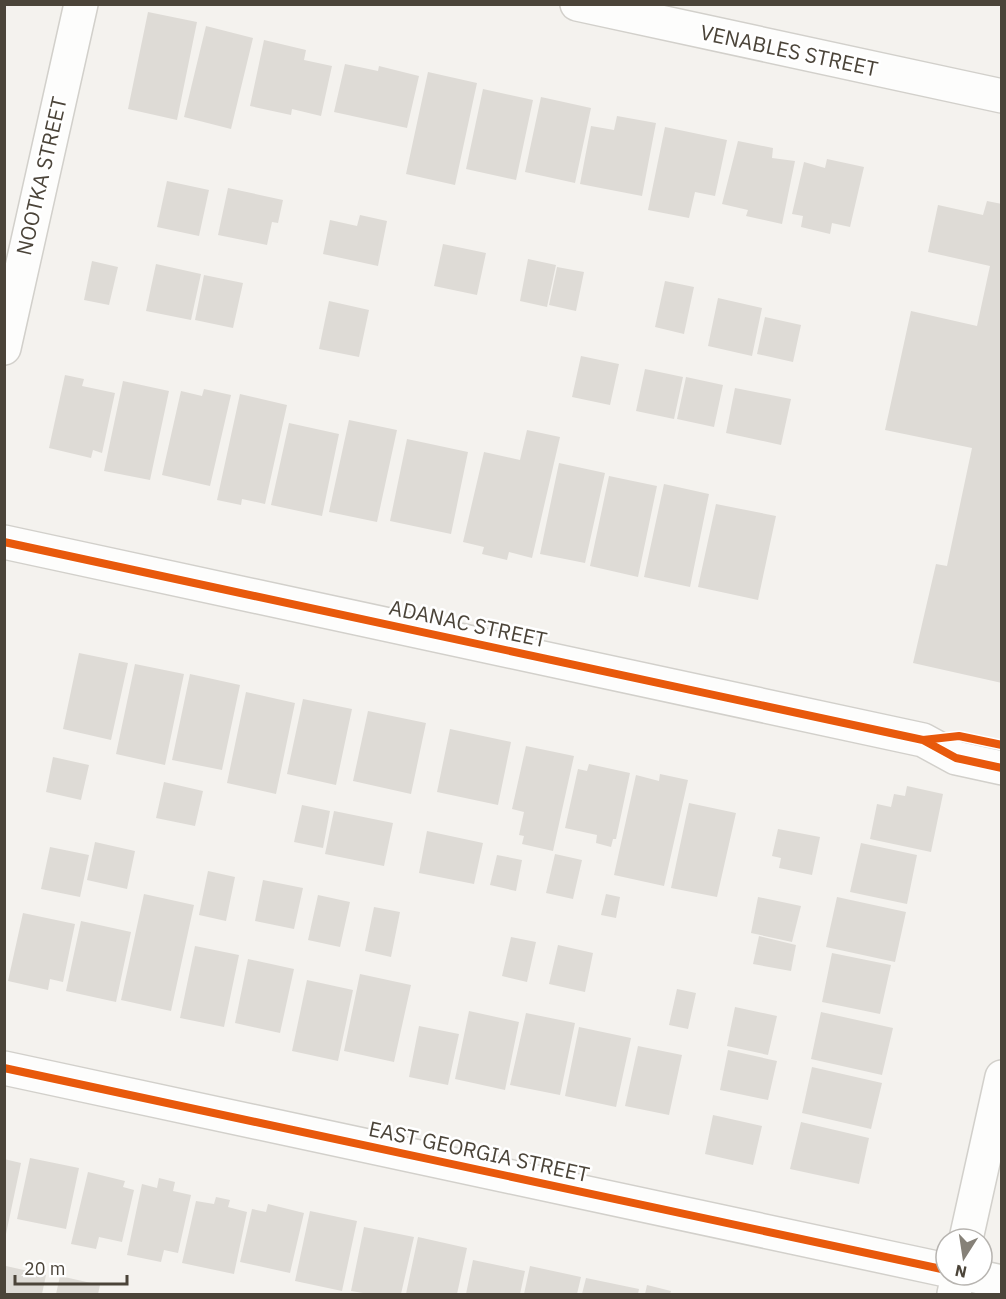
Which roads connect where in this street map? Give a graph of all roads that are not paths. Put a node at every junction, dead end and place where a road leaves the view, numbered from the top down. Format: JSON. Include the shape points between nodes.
{"nodes":[{"id":1,"x":81,"y":4,"type":"edge"},
{"id":2,"x":577,"y":4,"type":"edge"},
{"id":3,"x":1002,"y":96,"type":"edge"},
{"id":4,"x":4,"y":348,"type":"edge"},
{"id":5,"x":4,"y":542,"type":"edge"},
{"id":6,"x":923,"y":740,"type":"junction"},
{"id":7,"x":1002,"y":745,"type":"edge"},
{"id":8,"x":1002,"y":768,"type":"edge"},
{"id":9,"x":4,"y":1068,"type":"edge"},
{"id":10,"x":1002,"y":1077,"type":"edge"},
{"id":11,"x":969,"y":1227,"type":"edge"},
{"id":12,"x":934,"y":1267,"type":"edge"}],
"edges":[{"from":1,"to":4,"type":"street","name":"NOOTKA STREET"},
{"from":2,"to":3,"type":"street","name":"VENABLES STREET"},
{"from":5,"to":6,"type":"street","name":"ADANAC STREET"},
{"from":6,"to":7,"type":"street","name":"ADANAC STREET","via":[[959,736]]},
{"from":6,"to":8,"type":"street","name":"ADANAC STREET","via":[[956,758]]},
{"from":9,"to":12,"type":"street","name":"EAST GEORGIA STREET"},
{"from":10,"to":11,"type":"street"}]}
